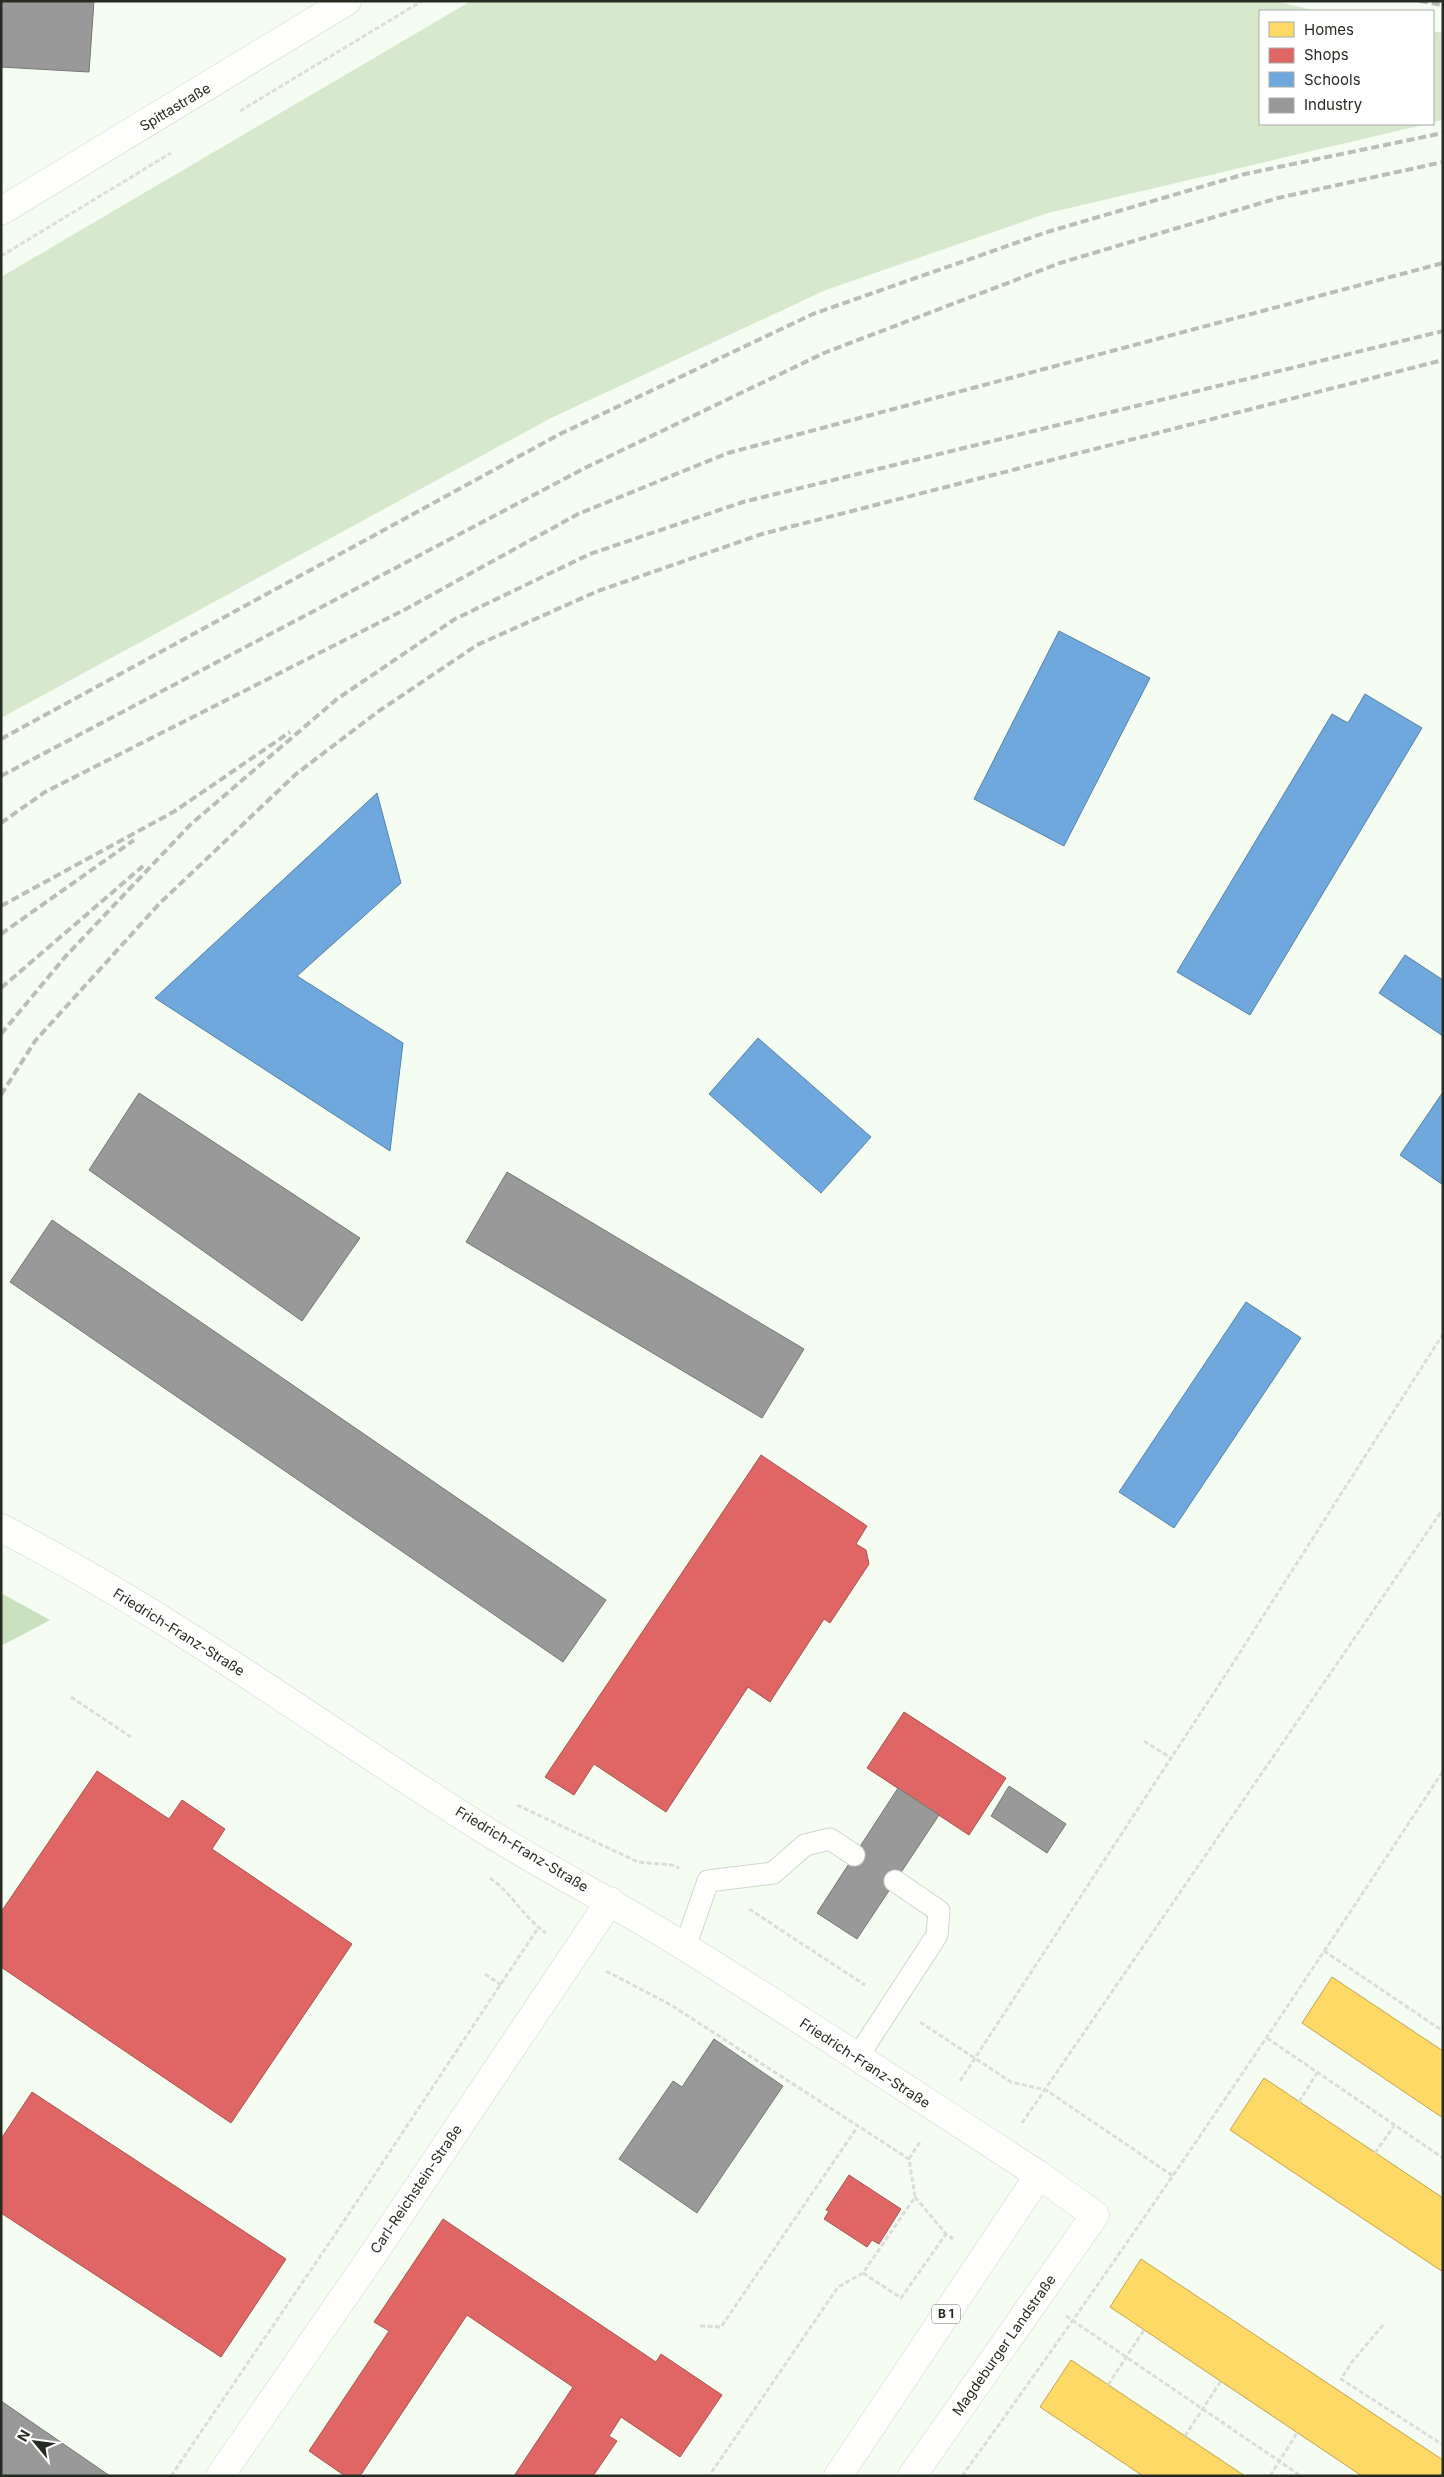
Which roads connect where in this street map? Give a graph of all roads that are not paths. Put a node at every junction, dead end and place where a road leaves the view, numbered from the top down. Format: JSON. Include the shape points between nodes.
{"nodes":[{"id":1,"x":347,"y":1,"type":"edge"},
{"id":2,"x":1,"y":211,"type":"edge"},
{"id":3,"x":1,"y":1528,"type":"edge"},
{"id":4,"x":854,"y":1855,"type":"dead end"},
{"id":5,"x":895,"y":1881,"type":"dead end"},
{"id":6,"x":610,"y":1901,"type":"junction"},
{"id":7,"x":685,"y":1947,"type":"junction"},
{"id":8,"x":857,"y":2058,"type":"junction"},
{"id":9,"x":1039,"y":2175,"type":"junction"},
{"id":10,"x":1095,"y":2214,"type":"joint"},
{"id":11,"x":220,"y":2476,"type":"edge"},
{"id":12,"x":838,"y":2476,"type":"edge"},
{"id":13,"x":912,"y":2476,"type":"edge"}],
"edges":[{"from":1,"to":2,"type":"street","name":"Spittastraße"},
{"from":3,"to":6,"type":"street","name":"Friedrich-Franz-Straße","via":[[55,1555],[133,1602],[492,1834]]},
{"from":4,"to":7,"type":"lane","via":[[830,1839],[805,1846],[773,1873],[708,1881]]},
{"from":5,"to":8,"type":"lane","via":[[939,1910],[937,1935]]},
{"from":6,"to":7,"type":"street","name":"Friedrich-Franz-Straße"},
{"from":6,"to":11,"type":"street","name":"Carl-Reichstein-Straße"},
{"from":7,"to":8,"type":"street","name":"Friedrich-Franz-Straße"},
{"from":8,"to":9,"type":"street","name":"Friedrich-Franz-Straße"},
{"from":9,"to":10,"type":"street","name":"Friedrich-Franz-Straße"},
{"from":9,"to":12,"type":"street","number":"B 1"},
{"from":10,"to":13,"type":"street","name":"Magdeburger Landstraße"}]}
